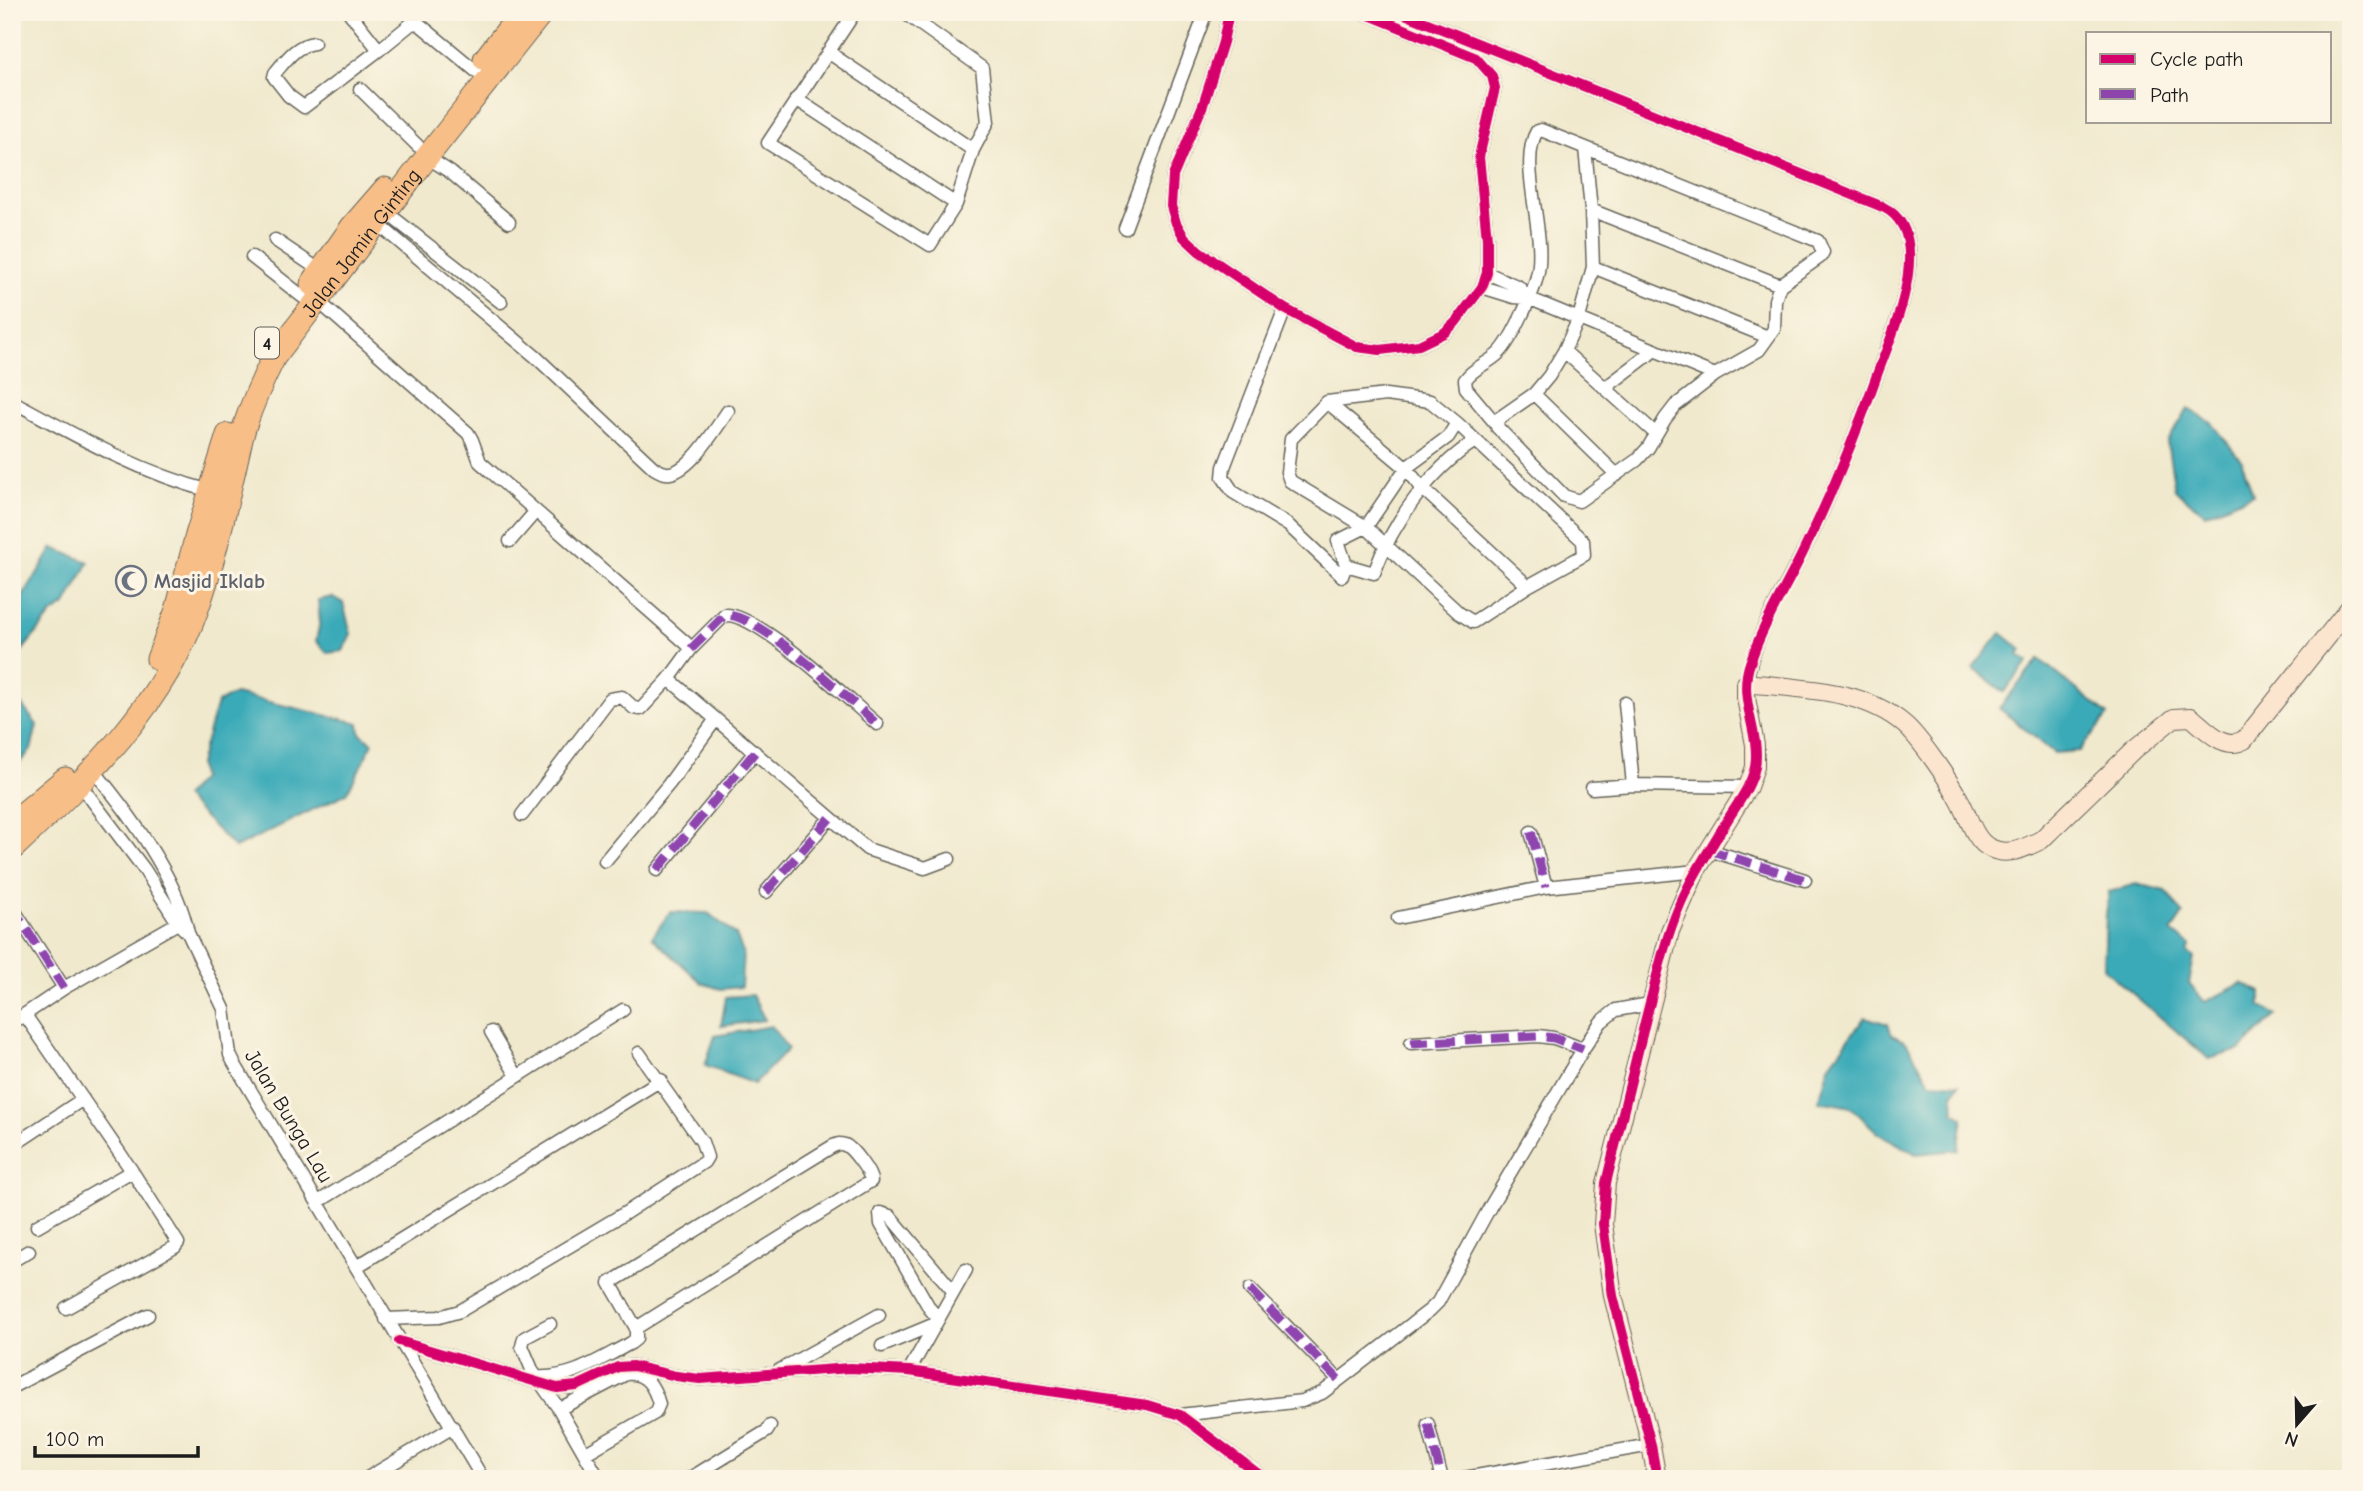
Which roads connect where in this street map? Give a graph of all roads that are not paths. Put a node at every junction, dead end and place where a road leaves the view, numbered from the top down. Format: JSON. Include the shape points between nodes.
{"nodes":[{"id":1,"x":349,"y":12,"type":"edge"},
{"id":2,"x":522,"y":12,"type":"edge"},
{"id":3,"x":542,"y":12,"type":"edge"},
{"id":4,"x":855,"y":12,"type":"edge"},
{"id":5,"x":902,"y":12,"type":"edge"},
{"id":6,"x":1206,"y":12,"type":"edge"},
{"id":7,"x":1229,"y":12,"type":"edge"},
{"id":8,"x":1362,"y":12,"type":"edge"},
{"id":9,"x":1400,"y":12,"type":"edge"},
{"id":10,"x":314,"y":43,"type":"dead end"},
{"id":11,"x":379,"y":50,"type":"junction"},
{"id":12,"x":828,"y":52,"type":"junction"},
{"id":13,"x":476,"y":71,"type":"junction"},
{"id":14,"x":360,"y":89,"type":"dead end"},
{"id":15,"x":796,"y":99,"type":"junction"},
{"id":16,"x":1585,"y":148,"type":"junction"},
{"id":17,"x":973,"y":150,"type":"junction"},
{"id":18,"x":422,"y":151,"type":"junction"},
{"id":19,"x":957,"y":204,"type":"junction"},
{"id":20,"x":1591,"y":210,"type":"junction"},
{"id":21,"x":379,"y":212,"type":"junction"},
{"id":22,"x":509,"y":222,"type":"dead end"},
{"id":23,"x":1125,"y":228,"type":"dead end"},
{"id":24,"x":275,"y":240,"type":"dead end"},
{"id":25,"x":252,"y":257,"type":"dead end"},
{"id":26,"x":1593,"y":267,"type":"junction"},
{"id":27,"x":321,"y":271,"type":"junction"},
{"id":28,"x":1487,"y":273,"type":"junction"},
{"id":29,"x":1780,"y":285,"type":"junction"},
{"id":30,"x":1482,"y":287,"type":"junction"},
{"id":31,"x":310,"y":298,"type":"junction"},
{"id":32,"x":1528,"y":298,"type":"junction"},
{"id":33,"x":501,"y":302,"type":"dead end"},
{"id":34,"x":1285,"y":309,"type":"junction"},
{"id":35,"x":1579,"y":318,"type":"junction"},
{"id":36,"x":1768,"y":337,"type":"junction"},
{"id":37,"x":1655,"y":350,"type":"junction"},
{"id":38,"x":1564,"y":351,"type":"junction"},
{"id":39,"x":1715,"y":375,"type":"junction"},
{"id":40,"x":1605,"y":388,"type":"junction"},
{"id":41,"x":1534,"y":394,"type":"junction"},
{"id":42,"x":12,"y":401,"type":"edge"},
{"id":43,"x":1327,"y":402,"type":"junction"},
{"id":44,"x":728,"y":411,"type":"dead end"},
{"id":45,"x":1457,"y":423,"type":"junction"},
{"id":46,"x":1496,"y":424,"type":"junction"},
{"id":47,"x":1656,"y":434,"type":"junction"},
{"id":48,"x":1475,"y":441,"type":"junction"},
{"id":49,"x":1406,"y":468,"type":"junction"},
{"id":50,"x":1617,"y":475,"type":"junction"},
{"id":51,"x":1422,"y":488,"type":"junction"},
{"id":52,"x":208,"y":497,"type":"junction"},
{"id":53,"x":536,"y":511,"type":"junction"},
{"id":54,"x":1366,"y":527,"type":"junction"},
{"id":55,"x":510,"y":541,"type":"dead end"},
{"id":56,"x":1384,"y":546,"type":"junction"},
{"id":57,"x":1346,"y":565,"type":"junction"},
{"id":58,"x":1528,"y":586,"type":"junction"},
{"id":59,"x":2351,"y":606,"type":"edge"},
{"id":60,"x":691,"y":649,"type":"junction"},
{"id":61,"x":669,"y":679,"type":"junction"},
{"id":62,"x":1746,"y":683,"type":"junction"},
{"id":63,"x":1625,"y":703,"type":"dead end"},
{"id":64,"x":716,"y":719,"type":"junction"},
{"id":65,"x":877,"y":724,"type":"dead end"},
{"id":66,"x":755,"y":752,"type":"junction"},
{"id":67,"x":82,"y":773,"type":"junction"},
{"id":68,"x":1633,"y":785,"type":"junction"},
{"id":69,"x":1748,"y":787,"type":"junction"},
{"id":70,"x":1592,"y":788,"type":"dead end"},
{"id":71,"x":522,"y":815,"type":"dead end"},
{"id":72,"x":831,"y":818,"type":"junction"},
{"id":73,"x":12,"y":823,"type":"edge"},
{"id":74,"x":1531,"y":832,"type":"dead end"},
{"id":75,"x":12,"y":849,"type":"edge"},
{"id":76,"x":1709,"y":850,"type":"junction"},
{"id":77,"x":948,"y":859,"type":"dead end"},
{"id":78,"x":605,"y":861,"type":"dead end"},
{"id":79,"x":657,"y":870,"type":"dead end"},
{"id":80,"x":1696,"y":871,"type":"junction"},
{"id":81,"x":1805,"y":880,"type":"dead end"},
{"id":82,"x":1546,"y":887,"type":"junction"},
{"id":83,"x":766,"y":892,"type":"dead end"},
{"id":84,"x":12,"y":907,"type":"edge"},
{"id":85,"x":1398,"y":918,"type":"dead end"},
{"id":86,"x":182,"y":921,"type":"junction"},
{"id":87,"x":64,"y":988,"type":"junction"},
{"id":88,"x":1650,"y":1004,"type":"junction"},
{"id":89,"x":623,"y":1010,"type":"dead end"},
{"id":90,"x":25,"y":1015,"type":"junction"},
{"id":91,"x":12,"y":1023,"type":"edge"},
{"id":92,"x":491,"y":1032,"type":"dead end"},
{"id":93,"x":1410,"y":1043,"type":"dead end"},
{"id":94,"x":1583,"y":1049,"type":"junction"},
{"id":95,"x":639,"y":1053,"type":"dead end"},
{"id":96,"x":517,"y":1076,"type":"junction"},
{"id":97,"x":660,"y":1080,"type":"junction"},
{"id":98,"x":83,"y":1099,"type":"junction"},
{"id":99,"x":12,"y":1146,"type":"edge"},
{"id":100,"x":132,"y":1171,"type":"junction"},
{"id":101,"x":318,"y":1202,"type":"junction"},
{"id":102,"x":37,"y":1226,"type":"dead end"},
{"id":103,"x":29,"y":1251,"type":"dead end"},
{"id":104,"x":12,"y":1261,"type":"edge"},
{"id":105,"x":356,"y":1267,"type":"junction"},
{"id":106,"x":966,"y":1270,"type":"dead end"},
{"id":107,"x":1250,"y":1289,"type":"dead end"},
{"id":108,"x":953,"y":1291,"type":"junction"},
{"id":109,"x":66,"y":1308,"type":"dead end"},
{"id":110,"x":148,"y":1315,"type":"dead end"},
{"id":111,"x":879,"y":1315,"type":"dead end"},
{"id":112,"x":386,"y":1319,"type":"junction"},
{"id":113,"x":937,"y":1321,"type":"junction"},
{"id":114,"x":550,"y":1324,"type":"dead end"},
{"id":115,"x":636,"y":1328,"type":"junction"},
{"id":116,"x":399,"y":1341,"type":"junction"},
{"id":117,"x":882,"y":1346,"type":"dead end"},
{"id":118,"x":909,"y":1371,"type":"junction"},
{"id":119,"x":776,"y":1372,"type":"junction"},
{"id":120,"x":1339,"y":1380,"type":"junction"},
{"id":121,"x":540,"y":1381,"type":"junction"},
{"id":122,"x":12,"y":1387,"type":"edge"},
{"id":123,"x":559,"y":1409,"type":"junction"},
{"id":124,"x":1180,"y":1415,"type":"junction"},
{"id":125,"x":1429,"y":1424,"type":"dead end"},
{"id":126,"x":770,"y":1426,"type":"dead end"},
{"id":127,"x":453,"y":1427,"type":"junction"},
{"id":128,"x":1650,"y":1446,"type":"junction"},
{"id":129,"x":586,"y":1453,"type":"junction"},
{"id":130,"x":366,"y":1479,"type":"edge"},
{"id":131,"x":483,"y":1479,"type":"edge"},
{"id":132,"x":599,"y":1479,"type":"edge"},
{"id":133,"x":690,"y":1479,"type":"edge"},
{"id":134,"x":1265,"y":1479,"type":"edge"},
{"id":135,"x":1443,"y":1479,"type":"edge"},
{"id":136,"x":1459,"y":1479,"type":"edge"},
{"id":137,"x":1657,"y":1479,"type":"edge"}],
"edges":[{"from":1,"to":11,"type":"street"},
{"from":2,"to":13,"type":"highway","name":"Jalan Jamin Ginting","number":"4"},
{"from":3,"to":18,"type":"highway","name":"Jalan Jamin Ginting","number":"4"},
{"from":4,"to":12,"type":"street"},
{"from":5,"to":17,"type":"street","via":[[982,68],[988,122]]},
{"from":6,"to":23,"type":"street"},
{"from":7,"to":34,"type":"street","via":[[1203,106],[1173,176],[1171,206],[1184,237],[1199,251]]},
{"from":8,"to":28,"type":"street","via":[[1476,58],[1492,76],[1495,88],[1478,165]]},
{"from":9,"to":62,"type":"street","via":[[1882,207],[1898,219],[1909,249],[1901,309],[1844,465],[1759,639]]},
{"from":10,"to":11,"type":"street","via":[[296,50],[274,77],[304,107]]},
{"from":11,"to":13,"type":"street","via":[[418,23]]},
{"from":12,"to":15,"type":"street"},
{"from":12,"to":17,"type":"street"},
{"from":13,"to":18,"type":"highway","name":"Jalan Jamin Ginting","number":"4"},
{"from":14,"to":18,"type":"street"},
{"from":15,"to":19,"type":"street"},
{"from":15,"to":19,"type":"street","via":[[768,142],[930,245]]},
{"from":16,"to":20,"type":"street"},
{"from":16,"to":29,"type":"street","via":[[1818,241],[1821,257]]},
{"from":16,"to":32,"type":"street","via":[[1541,131],[1535,133],[1529,153],[1539,253],[1538,275]]},
{"from":17,"to":19,"type":"street"},
{"from":18,"to":21,"type":"highway","name":"Jalan Jamin Ginting","number":"4"},
{"from":18,"to":22,"type":"street"},
{"from":20,"to":26,"type":"street"},
{"from":20,"to":29,"type":"street"},
{"from":21,"to":27,"type":"highway","name":"Jalan Jamin Ginting","number":"4","via":[[352,226]]},
{"from":21,"to":31,"type":"highway","name":"Jalan Jamin Ginting","number":"4"},
{"from":21,"to":33,"type":"street"},
{"from":21,"to":44,"type":"street","via":[[654,468],[663,473],[679,470]]},
{"from":24,"to":27,"type":"street"},
{"from":25,"to":31,"type":"street"},
{"from":26,"to":35,"type":"street"},
{"from":26,"to":36,"type":"street"},
{"from":27,"to":31,"type":"highway","name":"Jalan Jamin Ginting","number":"4"},
{"from":28,"to":30,"type":"street"},
{"from":28,"to":32,"type":"street","via":[[1519,287]]},
{"from":29,"to":36,"type":"street","via":[[1774,300],[1774,329]]},
{"from":30,"to":32,"type":"street"},
{"from":30,"to":34,"type":"street","via":[[1444,333],[1404,348],[1357,347]]},
{"from":31,"to":52,"type":"highway","name":"Jalan Jamin Ginting","number":"4","via":[[267,343],[234,414]]},
{"from":31,"to":53,"type":"street","via":[[468,433],[480,461]]},
{"from":31,"to":67,"type":"highway","name":"Jalan Jamin Ginting","number":"4","via":[[257,392],[244,427],[206,583],[162,683]]},
{"from":32,"to":35,"type":"street"},
{"from":32,"to":46,"type":"street","via":[[1497,356],[1465,380],[1466,388]]},
{"from":34,"to":57,"type":"street","via":[[1223,477],[1233,492],[1288,525],[1342,576]]},
{"from":35,"to":37,"type":"street"},
{"from":35,"to":38,"type":"street"},
{"from":36,"to":39,"type":"street","via":[[1759,350]]},
{"from":37,"to":39,"type":"street"},
{"from":37,"to":40,"type":"street"},
{"from":38,"to":40,"type":"street"},
{"from":38,"to":41,"type":"street"},
{"from":39,"to":47,"type":"street","via":[[1675,406]]},
{"from":40,"to":47,"type":"street"},
{"from":41,"to":46,"type":"street"},
{"from":41,"to":50,"type":"street"},
{"from":42,"to":52,"type":"street","via":[[99,449]]},
{"from":43,"to":45,"type":"street","via":[[1386,395],[1430,401]]},
{"from":43,"to":49,"type":"street"},
{"from":43,"to":54,"type":"street","via":[[1291,439],[1287,472],[1290,481]]},
{"from":45,"to":48,"type":"street"},
{"from":45,"to":49,"type":"street","via":[[1448,437]]},
{"from":46,"to":50,"type":"street","via":[[1572,500],[1579,501]]},
{"from":47,"to":50,"type":"street","via":[[1648,449]]},
{"from":48,"to":51,"type":"street"},
{"from":48,"to":58,"type":"street","via":[[1583,541],[1584,555]]},
{"from":49,"to":51,"type":"street"},
{"from":49,"to":54,"type":"street"},
{"from":51,"to":56,"type":"street"},
{"from":51,"to":58,"type":"street"},
{"from":52,"to":67,"type":"highway","name":"Jalan Jamin Ginting","number":"4","via":[[162,651],[133,703]]},
{"from":53,"to":55,"type":"street"},
{"from":53,"to":60,"type":"street"},
{"from":54,"to":56,"type":"street"},
{"from":54,"to":57,"type":"street","via":[[1338,541]]},
{"from":56,"to":57,"type":"street","via":[[1374,573]]},
{"from":56,"to":58,"type":"street","via":[[1473,622]]},
{"from":59,"to":62,"type":"street","via":[[2244,740],[2236,745],[2224,742],[2191,717],[2174,718],[2041,840],[2008,853],[1989,848],[1978,837],[1959,797],[1906,725],[1894,717],[1859,699]]},
{"from":60,"to":61,"type":"street"},
{"from":60,"to":65,"type":"street","via":[[725,615],[736,615],[786,647]]},
{"from":61,"to":64,"type":"street"},
{"from":61,"to":71,"type":"street","via":[[641,709],[622,697],[610,699]]},
{"from":62,"to":69,"type":"street","via":[[1755,745],[1755,767]]},
{"from":63,"to":68,"type":"street"},
{"from":64,"to":66,"type":"street"},
{"from":64,"to":78,"type":"street"},
{"from":66,"to":72,"type":"street"},
{"from":66,"to":79,"type":"street"},
{"from":67,"to":73,"type":"highway","name":"Jalan Jamin Ginting","number":"4"},
{"from":67,"to":75,"type":"highway","name":"Jalan Jamin Ginting","number":"4"},
{"from":67,"to":86,"type":"street"},
{"from":67,"to":86,"type":"street","via":[[156,855]]},
{"from":68,"to":69,"type":"street"},
{"from":68,"to":70,"type":"street"},
{"from":69,"to":76,"type":"street"},
{"from":72,"to":77,"type":"street","via":[[875,853],[925,867]]},
{"from":72,"to":83,"type":"street"},
{"from":74,"to":82,"type":"street"},
{"from":76,"to":80,"type":"street"},
{"from":76,"to":81,"type":"street"},
{"from":80,"to":82,"type":"street"},
{"from":80,"to":88,"type":"street","via":[[1670,931]]},
{"from":82,"to":85,"type":"street"},
{"from":84,"to":87,"type":"street"},
{"from":86,"to":87,"type":"street"},
{"from":86,"to":101,"type":"street","name":"Jalan Bunga Lau","via":[[224,1009],[230,1055]]},
{"from":87,"to":90,"type":"street"},
{"from":88,"to":94,"type":"street","via":[[1610,1013]]},
{"from":88,"to":128,"type":"street","via":[[1606,1183],[1603,1224],[1613,1296]]},
{"from":89,"to":96,"type":"street"},
{"from":90,"to":91,"type":"street"},
{"from":90,"to":98,"type":"street"},
{"from":92,"to":96,"type":"street"},
{"from":93,"to":94,"type":"street","via":[[1538,1036]]},
{"from":94,"to":120,"type":"street","via":[[1438,1303]]},
{"from":95,"to":97,"type":"street"},
{"from":96,"to":101,"type":"street"},
{"from":97,"to":105,"type":"street"},
{"from":97,"to":112,"type":"street","via":[[702,1142],[707,1153],[704,1161],[460,1311],[439,1317]]},
{"from":98,"to":99,"type":"street"},
{"from":98,"to":100,"type":"street"},
{"from":100,"to":102,"type":"street"},
{"from":100,"to":109,"type":"street","via":[[178,1243]]},
{"from":101,"to":105,"type":"street","name":"Jalan Bunga Lau"},
{"from":103,"to":104,"type":"street"},
{"from":105,"to":112,"type":"street","name":"Jalan Bunga Lau"},
{"from":106,"to":108,"type":"street"},
{"from":107,"to":120,"type":"street"},
{"from":108,"to":113,"type":"street"},
{"from":108,"to":113,"type":"street","via":[[890,1216],[880,1213],[888,1236]]},
{"from":110,"to":122,"type":"street"},
{"from":111,"to":119,"type":"street"},
{"from":112,"to":116,"type":"street","name":"Jalan Bunga Lau"},
{"from":113,"to":117,"type":"street"},
{"from":113,"to":118,"type":"street"},
{"from":114,"to":121,"type":"street","via":[[522,1341]]},
{"from":115,"to":115,"type":"street","via":[[872,1181],[871,1174],[847,1145],[833,1146],[610,1283]]},
{"from":115,"to":121,"type":"street","via":[[631,1343],[579,1371]]},
{"from":116,"to":121,"type":"street"},
{"from":116,"to":127,"type":"street","name":"Jalan Bunga Lau"},
{"from":118,"to":119,"type":"street"},
{"from":118,"to":124,"type":"street","via":[[1147,1405]]},
{"from":119,"to":121,"type":"street","via":[[700,1379],[633,1366],[618,1367],[577,1386],[557,1388]]},
{"from":120,"to":124,"type":"street","via":[[1302,1401]]},
{"from":121,"to":123,"type":"street"},
{"from":123,"to":129,"type":"street"},
{"from":123,"to":129,"type":"street","via":[[626,1374],[647,1378],[659,1404],[655,1413]]},
{"from":124,"to":134,"type":"street"},
{"from":125,"to":135,"type":"street"},
{"from":126,"to":133,"type":"street"},
{"from":127,"to":130,"type":"street"},
{"from":127,"to":131,"type":"street","name":"Jalan Bunga Lau"},
{"from":128,"to":136,"type":"street"},
{"from":128,"to":137,"type":"street"},
{"from":129,"to":132,"type":"street"}]}
